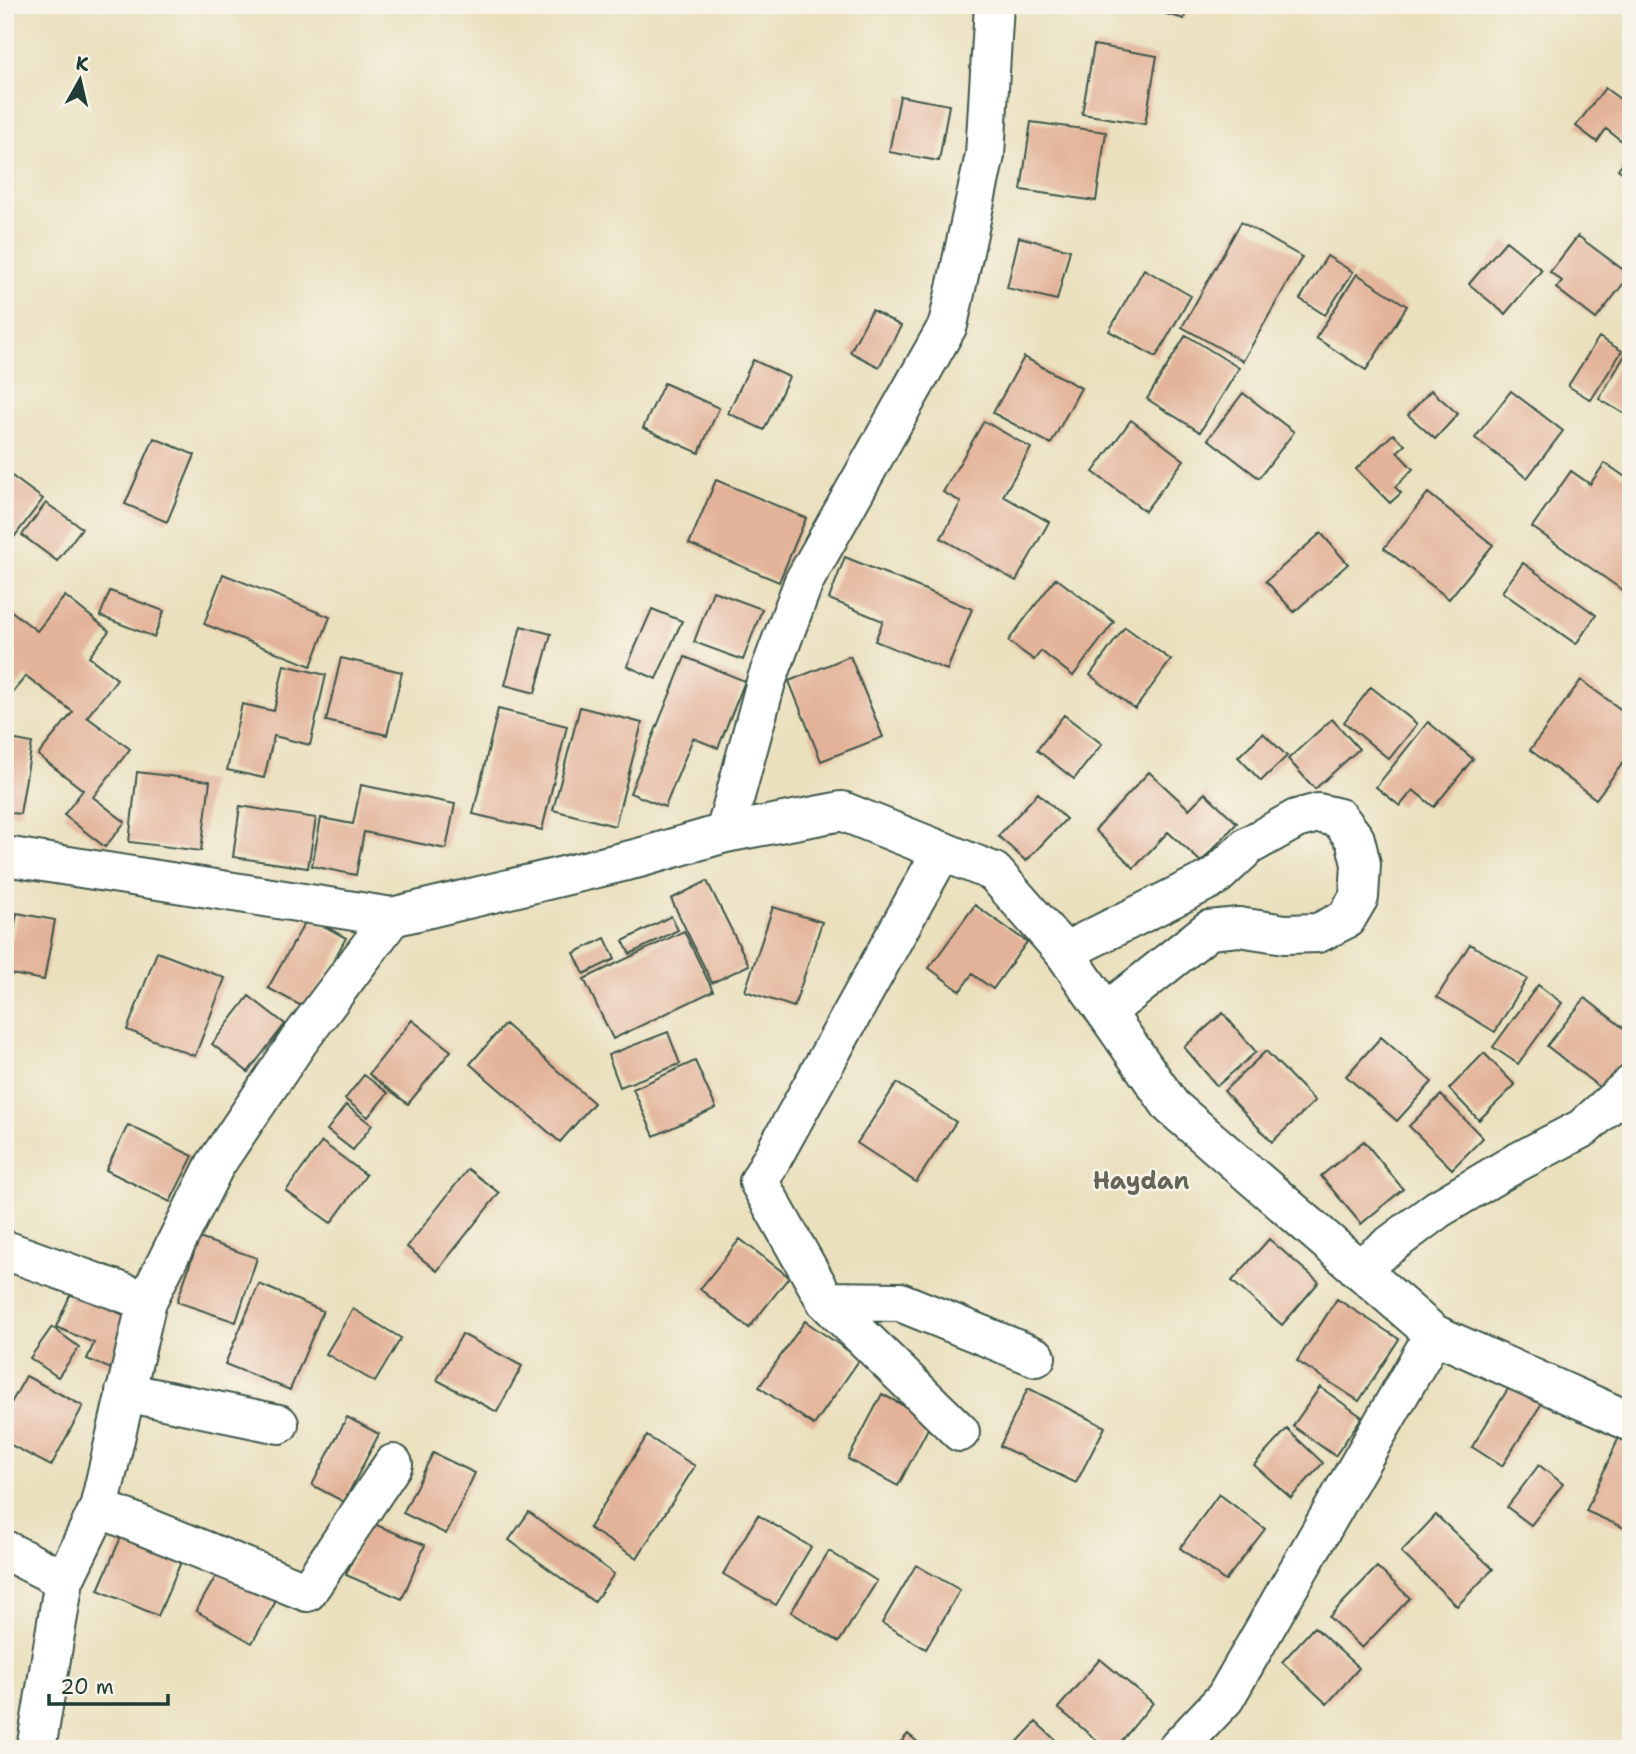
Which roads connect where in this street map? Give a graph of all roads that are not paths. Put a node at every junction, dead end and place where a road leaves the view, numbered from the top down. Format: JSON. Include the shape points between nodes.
{"nodes":[{"id":1,"x":995,"y":5,"type":"edge"},
{"id":2,"x":725,"y":833,"type":"junction"},
{"id":3,"x":942,"y":851,"type":"junction"},
{"id":4,"x":5,"y":856,"type":"edge"},
{"id":5,"x":392,"y":917,"type":"junction"},
{"id":6,"x":1064,"y":952,"type":"junction"},
{"id":7,"x":1106,"y":1012,"type":"junction"},
{"id":8,"x":1631,"y":1085,"type":"edge"},
{"id":9,"x":5,"y":1250,"type":"edge"},
{"id":10,"x":1358,"y":1269,"type":"junction"},
{"id":11,"x":147,"y":1301,"type":"junction"},
{"id":12,"x":826,"y":1301,"type":"junction"},
{"id":13,"x":1434,"y":1334,"type":"junction"},
{"id":14,"x":1037,"y":1357,"type":"dead end"},
{"id":15,"x":125,"y":1392,"type":"junction"},
{"id":16,"x":1631,"y":1422,"type":"edge"},
{"id":17,"x":278,"y":1424,"type":"dead end"},
{"id":18,"x":960,"y":1432,"type":"dead end"},
{"id":19,"x":393,"y":1464,"type":"dead end"},
{"id":20,"x":99,"y":1508,"type":"junction"},
{"id":21,"x":5,"y":1550,"type":"edge"},
{"id":22,"x":64,"y":1580,"type":"junction"},
{"id":23,"x":36,"y":1749,"type":"edge"},
{"id":24,"x":1178,"y":1749,"type":"edge"}],
"edges":[{"from":1,"to":2,"type":"street","via":[[985,155],[948,325],[804,581],[766,682]]},
{"from":2,"to":3,"type":"street","via":[[842,811]]},
{"from":2,"to":5,"type":"street"},
{"from":3,"to":6,"type":"street","via":[[994,872]]},
{"from":3,"to":12,"type":"street","via":[[759,1182]]},
{"from":4,"to":5,"type":"street"},
{"from":5,"to":11,"type":"street","via":[[298,1042],[215,1165]]},
{"from":6,"to":7,"type":"street"},
{"from":6,"to":7,"type":"street","via":[[1215,877],[1248,846],[1296,819],[1318,813],[1339,818],[1355,839],[1361,864],[1359,897],[1346,919],[1318,933],[1239,927],[1209,930]]},
{"from":7,"to":10,"type":"street","via":[[1171,1106]]},
{"from":8,"to":10,"type":"street","via":[[1583,1128],[1438,1209]]},
{"from":9,"to":11,"type":"street"},
{"from":10,"to":13,"type":"street"},
{"from":11,"to":15,"type":"street"},
{"from":12,"to":14,"type":"street","via":[[900,1302]]},
{"from":12,"to":18,"type":"street"},
{"from":13,"to":16,"type":"street"},
{"from":13,"to":24,"type":"street","via":[[1225,1698]]},
{"from":15,"to":17,"type":"street"},
{"from":15,"to":20,"type":"street"},
{"from":19,"to":20,"type":"street","via":[[306,1592]]},
{"from":20,"to":22,"type":"street"},
{"from":21,"to":22,"type":"street"},
{"from":22,"to":23,"type":"street"}]}
